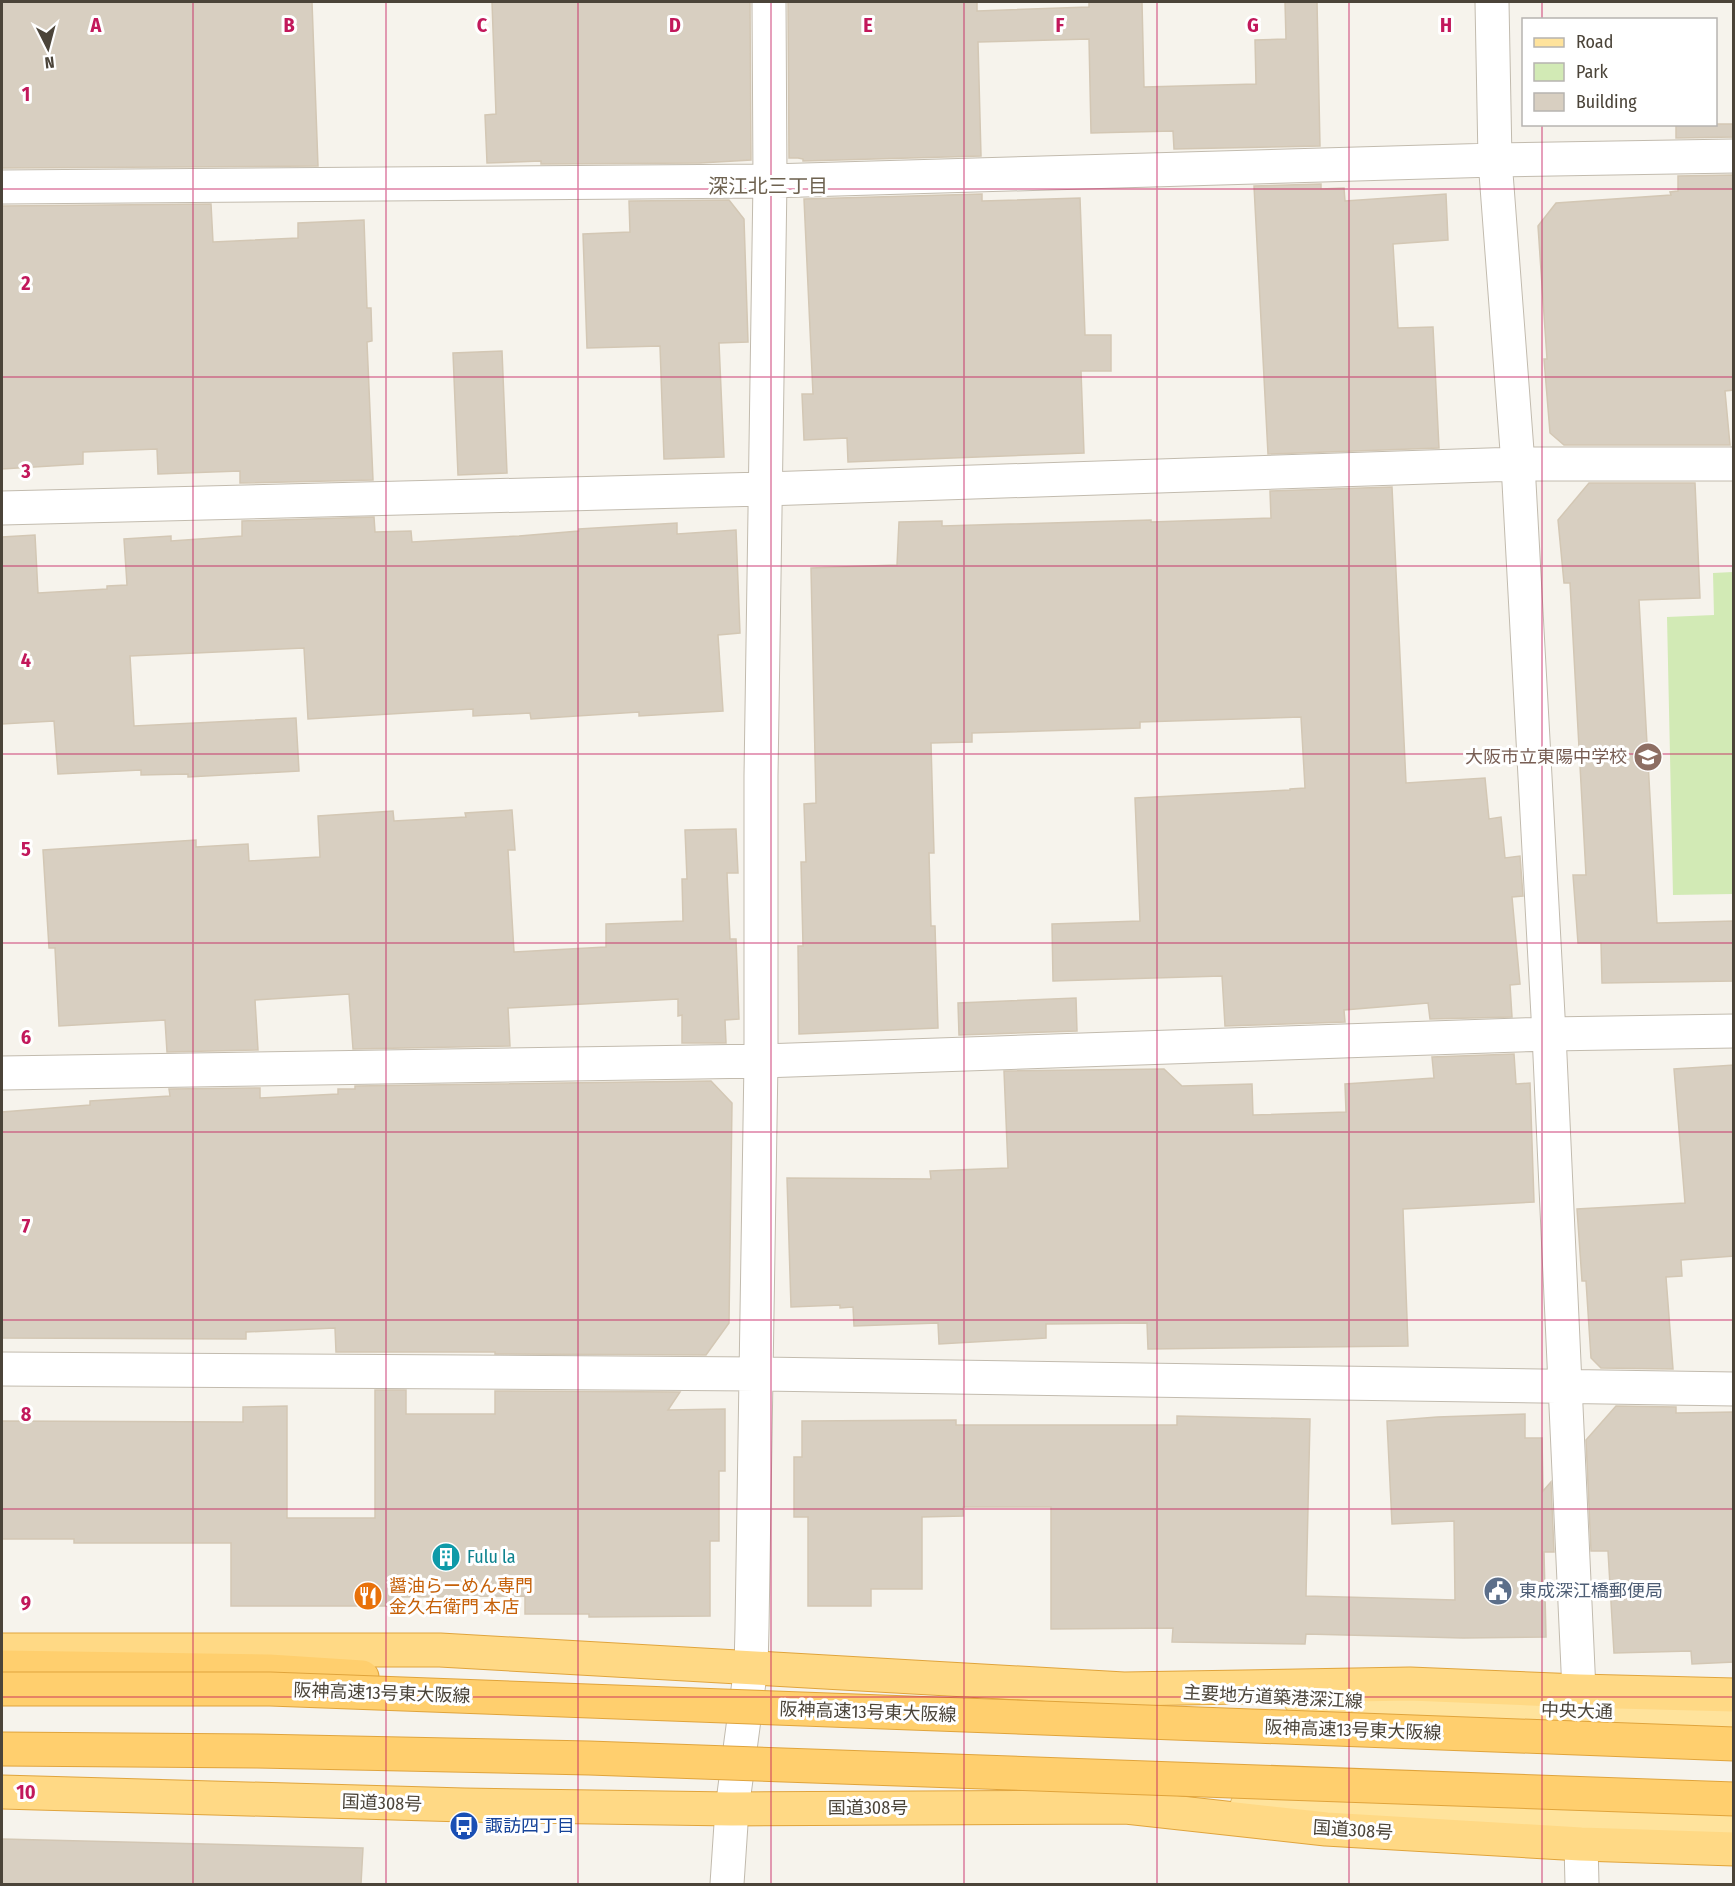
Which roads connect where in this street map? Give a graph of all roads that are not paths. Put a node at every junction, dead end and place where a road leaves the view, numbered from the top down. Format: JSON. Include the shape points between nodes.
{"nodes":[{"id":1,"x":769,"y":2,"type":"edge"},
{"id":2,"x":1492,"y":2,"type":"edge"},
{"id":3,"x":1734,"y":156,"type":"edge"},
{"id":4,"x":1495,"y":160,"type":"junction"},
{"id":5,"x":770,"y":180,"type":"junction"},
{"id":6,"x":2,"y":187,"type":"edge"},
{"id":7,"x":1518,"y":464,"type":"junction"},
{"id":8,"x":1734,"y":464,"type":"edge"},
{"id":9,"x":765,"y":489,"type":"junction"},
{"id":10,"x":2,"y":508,"type":"edge"},
{"id":11,"x":1734,"y":1031,"type":"edge"},
{"id":12,"x":1549,"y":1034,"type":"junction"},
{"id":13,"x":761,"y":1061,"type":"junction"},
{"id":14,"x":2,"y":1073,"type":"edge"},
{"id":15,"x":2,"y":1369,"type":"edge"},
{"id":16,"x":756,"y":1374,"type":"junction"},
{"id":17,"x":1566,"y":1388,"type":"junction"},
{"id":18,"x":1734,"y":1389,"type":"edge"},
{"id":19,"x":2,"y":1650,"type":"edge"},
{"id":20,"x":2,"y":1667,"type":"edge"},
{"id":21,"x":751,"y":1667,"type":"junction"},
{"id":22,"x":2,"y":1689,"type":"edge"},
{"id":23,"x":1124,"y":1689,"type":"junction"},
{"id":24,"x":1579,"y":1691,"type":"junction"},
{"id":25,"x":1734,"y":1695,"type":"edge"},
{"id":26,"x":589,"y":1701,"type":"junction"},
{"id":27,"x":1421,"y":1706,"type":"joint"},
{"id":28,"x":1734,"y":1716,"type":"edge"},
{"id":29,"x":1734,"y":1744,"type":"edge"},
{"id":30,"x":2,"y":1750,"type":"edge"},
{"id":31,"x":2,"y":1792,"type":"edge"},
{"id":32,"x":1734,"y":1799,"type":"edge"},
{"id":33,"x":1126,"y":1807,"type":"junction"},
{"id":34,"x":732,"y":1809,"type":"junction"},
{"id":35,"x":1734,"y":1828,"type":"edge"},
{"id":36,"x":1581,"y":1844,"type":"junction"},
{"id":37,"x":1734,"y":1849,"type":"edge"},
{"id":38,"x":727,"y":1884,"type":"edge"},
{"id":39,"x":1582,"y":1884,"type":"edge"}],
"edges":[{"from":1,"to":5,"type":"street"},
{"from":2,"to":4,"type":"street"},
{"from":3,"to":4,"type":"street"},
{"from":4,"to":5,"type":"street"},
{"from":4,"to":7,"type":"street"},
{"from":5,"to":6,"type":"street"},
{"from":5,"to":9,"type":"street"},
{"from":7,"to":8,"type":"street"},
{"from":7,"to":9,"type":"street"},
{"from":7,"to":12,"type":"street"},
{"from":9,"to":10,"type":"street"},
{"from":9,"to":13,"type":"street"},
{"from":11,"to":12,"type":"street"},
{"from":12,"to":13,"type":"street"},
{"from":12,"to":17,"type":"street"},
{"from":13,"to":14,"type":"street"},
{"from":13,"to":16,"type":"street"},
{"from":15,"to":16,"type":"street"},
{"from":16,"to":17,"type":"street"},
{"from":16,"to":21,"type":"street"},
{"from":17,"to":18,"type":"street"},
{"from":17,"to":24,"type":"street"},
{"from":19,"to":21,"type":"highway","via":[[440,1650]]},
{"from":20,"to":26,"type":"highway","bridge":true,"via":[[269,1671],[412,1680]]},
{"from":21,"to":23,"type":"highway"},
{"from":21,"to":34,"type":"street"},
{"from":22,"to":26,"type":"highway","name":"阪神高速13号東大阪線","bridge":true,"via":[[270,1689]]},
{"from":23,"to":24,"type":"highway","via":[[1410,1684]]},
{"from":23,"to":27,"type":"main road","name":"主要地方道築港深江線"},
{"from":24,"to":25,"type":"highway"},
{"from":26,"to":29,"type":"highway","name":"阪神高速13号東大阪線","bridge":true},
{"from":27,"to":28,"type":"main road","name":"中央大通"},
{"from":30,"to":32,"type":"highway","bridge":true,"via":[[589,1758]]},
{"from":31,"to":34,"type":"highway","name":"国道308号"},
{"from":33,"to":34,"type":"highway","name":"国道308号"},
{"from":33,"to":35,"type":"main road","via":[[1237,1806]]},
{"from":33,"to":36,"type":"highway","name":"国道308号","via":[[1326,1829]]},
{"from":34,"to":38,"type":"street"},
{"from":36,"to":37,"type":"highway","name":"国道308号"},
{"from":36,"to":39,"type":"street"}]}
